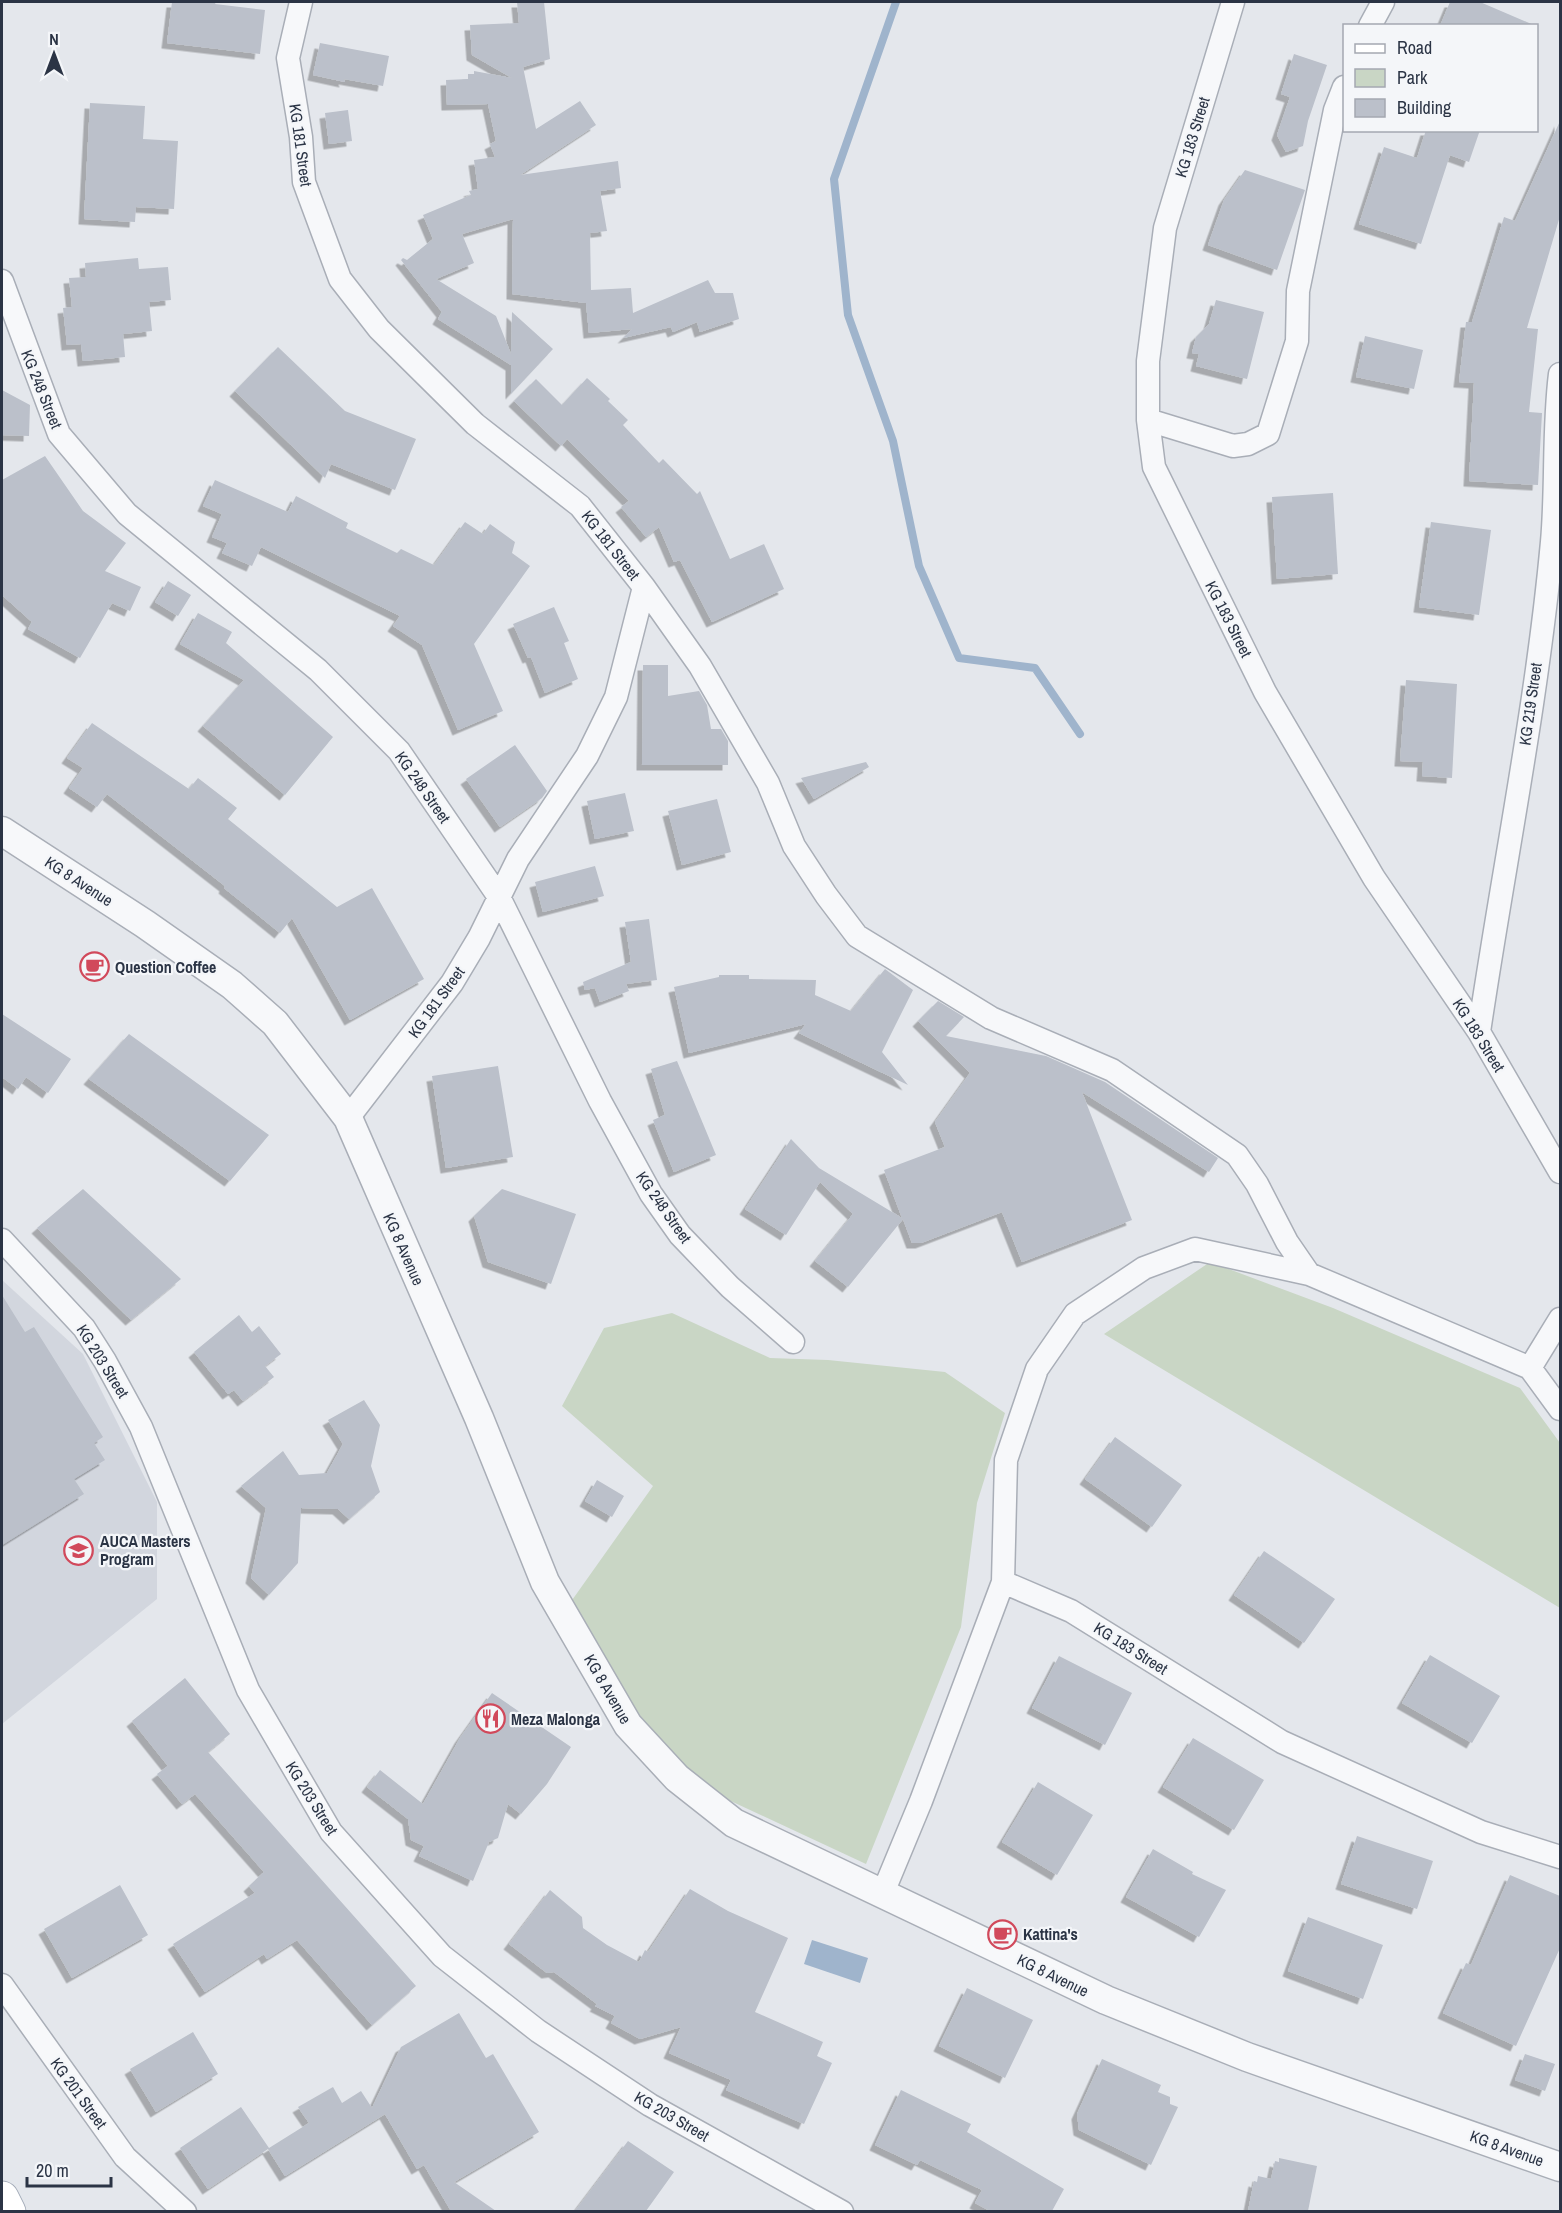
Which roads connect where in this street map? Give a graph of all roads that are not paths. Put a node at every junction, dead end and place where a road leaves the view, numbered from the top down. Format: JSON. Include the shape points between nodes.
{"nodes":[{"id":1,"x":301,"y":2,"type":"edge"},
{"id":2,"x":1233,"y":2,"type":"edge"},
{"id":3,"x":1383,"y":2,"type":"edge"},
{"id":4,"x":1371,"y":24,"type":"edge"},
{"id":5,"x":1343,"y":90,"type":"edge"},
{"id":6,"x":2,"y":281,"type":"edge"},
{"id":7,"x":1560,"y":374,"type":"edge"},
{"id":8,"x":1148,"y":420,"type":"junction"},
{"id":9,"x":644,"y":587,"type":"junction"},
{"id":10,"x":2,"y":831,"type":"edge"},
{"id":11,"x":500,"y":897,"type":"junction"},
{"id":12,"x":1479,"y":1032,"type":"junction"},
{"id":13,"x":348,"y":1118,"type":"junction"},
{"id":14,"x":1560,"y":1172,"type":"edge"},
{"id":15,"x":2,"y":1240,"type":"edge"},
{"id":16,"x":1309,"y":1274,"type":"junction"},
{"id":17,"x":1560,"y":1319,"type":"edge"},
{"id":18,"x":793,"y":1342,"type":"dead end"},
{"id":19,"x":1530,"y":1368,"type":"junction"},
{"id":20,"x":1560,"y":1409,"type":"edge"},
{"id":21,"x":1003,"y":1582,"type":"junction"},
{"id":22,"x":1560,"y":1857,"type":"edge"},
{"id":23,"x":882,"y":1895,"type":"junction"},
{"id":24,"x":2,"y":1985,"type":"edge"},
{"id":25,"x":1560,"y":2167,"type":"edge"},
{"id":26,"x":2,"y":2198,"type":"edge"},
{"id":27,"x":9,"y":2211,"type":"edge"},
{"id":28,"x":185,"y":2211,"type":"edge"},
{"id":29,"x":842,"y":2211,"type":"edge"}],
"edges":[{"from":1,"to":9,"type":"street","name":"KG 181 Street","via":[[288,58],[304,182],[340,279],[379,329],[475,424],[580,506]]},
{"from":2,"to":8,"type":"street","name":"KG 183 Street","via":[[1165,228],[1148,361]]},
{"from":3,"to":4,"type":"street"},
{"from":5,"to":8,"type":"street","via":[[1335,110],[1298,291],[1297,340],[1268,434],[1233,446]]},
{"from":6,"to":11,"type":"street","name":"KG 248 Street","via":[[4,295],[59,434],[127,514],[318,670],[399,751]]},
{"from":7,"to":12,"type":"street","name":"KG 219 Street","via":[[1552,541],[1531,706]]},
{"from":8,"to":12,"type":"street","name":"KG 183 Street","via":[[1154,467],[1265,692],[1374,878]]},
{"from":9,"to":11,"type":"street","name":"KG 181 Street","via":[[616,697],[586,756],[518,859]]},
{"from":9,"to":16,"type":"street","via":[[700,666],[768,783],[794,846],[858,936],[991,1018],[1112,1070],[1237,1155]]},
{"from":10,"to":13,"type":"street","name":"KG 8 Avenue","via":[[232,985],[275,1023]]},
{"from":11,"to":13,"type":"street","name":"KG 181 Street","via":[[452,983]]},
{"from":11,"to":18,"type":"street","name":"KG 248 Street","via":[[600,1101],[651,1194],[680,1235],[730,1287]]},
{"from":12,"to":14,"type":"street","name":"KG 183 Street"},
{"from":13,"to":23,"type":"street","name":"KG 8 Avenue","via":[[479,1418],[545,1582],[628,1725],[677,1778],[734,1823]]},
{"from":15,"to":29,"type":"street","name":"KG 203 Street","via":[[84,1328],[105,1361],[141,1427],[248,1690],[331,1832],[442,1956],[538,2031],[651,2105]]},
{"from":16,"to":19,"type":"street"},
{"from":16,"to":21,"type":"street","via":[[1195,1249],[1144,1268],[1075,1314],[1037,1369],[1006,1460]]},
{"from":17,"to":19,"type":"street"},
{"from":19,"to":20,"type":"street"},
{"from":21,"to":22,"type":"street","name":"KG 183 Street","via":[[1071,1611],[1282,1742],[1481,1832]]},
{"from":21,"to":23,"type":"street"},
{"from":23,"to":25,"type":"street","name":"KG 8 Avenue","via":[[1106,2000],[1226,2049]]},
{"from":24,"to":28,"type":"street","name":"KG 201 Street","via":[[126,2157]]},
{"from":26,"to":27,"type":"main road"}]}
